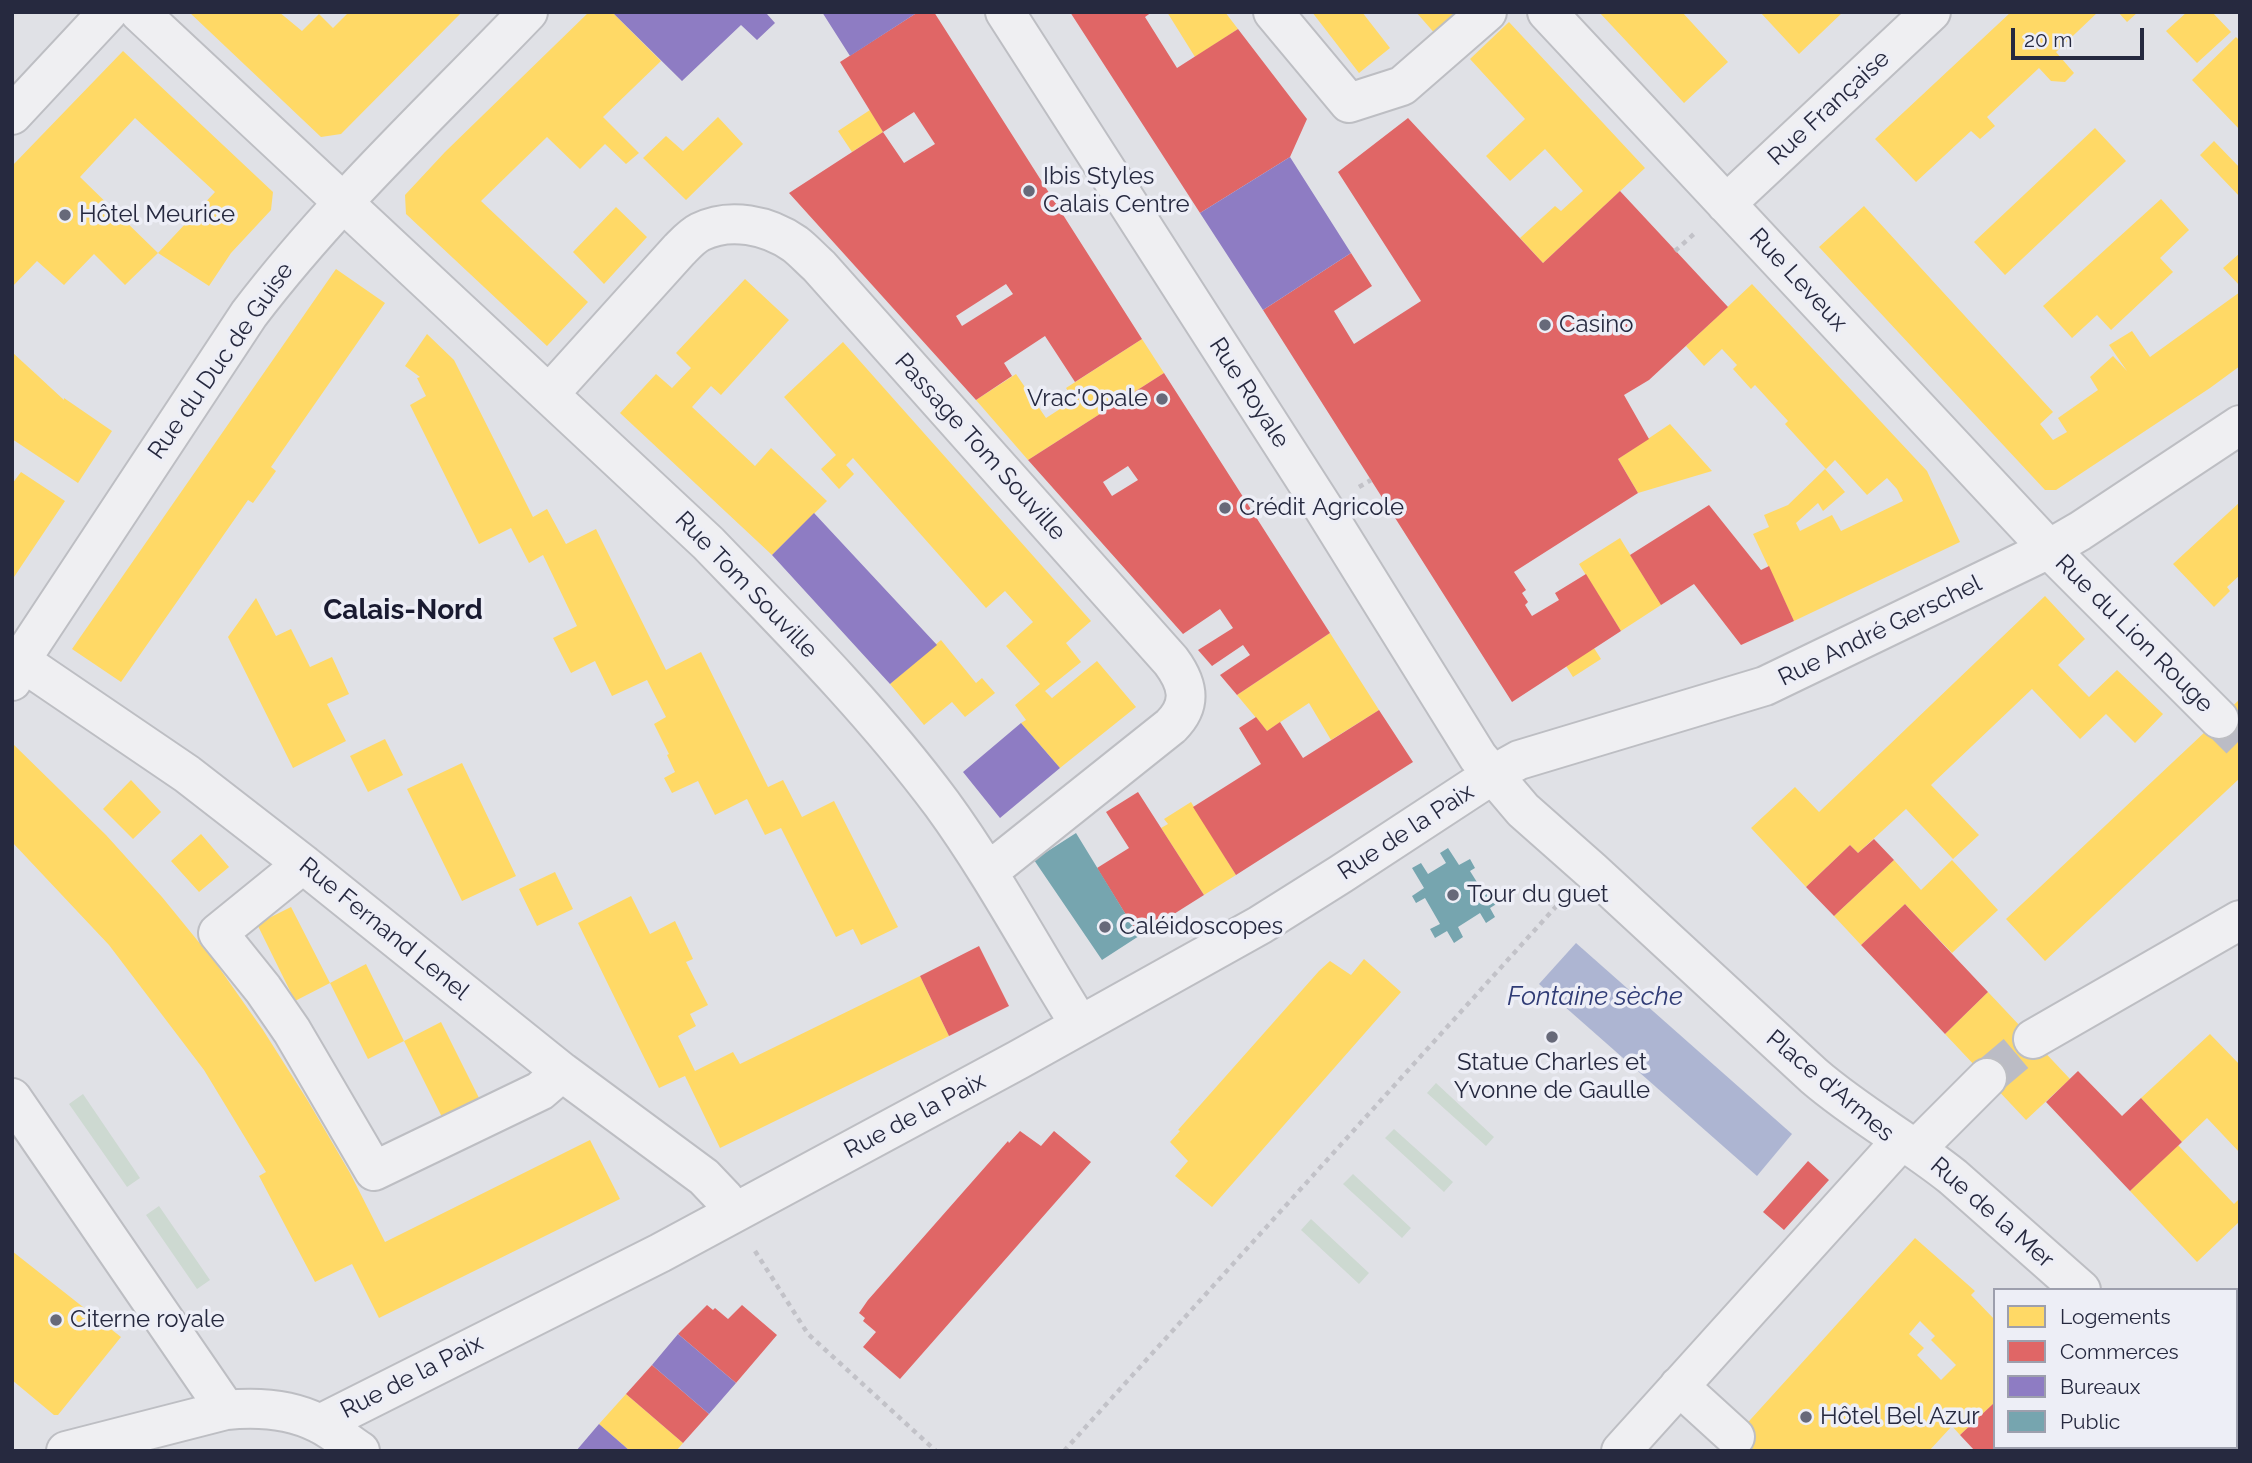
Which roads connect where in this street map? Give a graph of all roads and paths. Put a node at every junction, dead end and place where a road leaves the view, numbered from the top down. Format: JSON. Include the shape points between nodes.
{"nodes":[{"id":1,"x":108,"y":12,"type":"edge"},
{"id":2,"x":139,"y":12,"type":"edge"},
{"id":3,"x":528,"y":12,"type":"edge"},
{"id":4,"x":1005,"y":12,"type":"edge"},
{"id":5,"x":1273,"y":12,"type":"edge"},
{"id":6,"x":1488,"y":12,"type":"edge"},
{"id":7,"x":1548,"y":12,"type":"edge"},
{"id":8,"x":1931,"y":12,"type":"edge"},
{"id":9,"x":12,"y":115,"type":"edge"},
{"id":10,"x":344,"y":203,"type":"junction"},
{"id":11,"x":1726,"y":204,"type":"junction"},
{"id":12,"x":550,"y":393,"type":"junction"},
{"id":13,"x":2240,"y":425,"type":"edge"},
{"id":14,"x":2049,"y":549,"type":"junction"},
{"id":15,"x":15,"y":666,"type":"edge"},
{"id":16,"x":2219,"y":719,"type":"tunnel mouth"},
{"id":17,"x":1492,"y":775,"type":"junction"},
{"id":18,"x":303,"y":864,"type":"junction"},
{"id":19,"x":988,"y":872,"type":"junction"},
{"id":20,"x":1566,"y":896,"type":"dead end"},
{"id":21,"x":2240,"y":920,"type":"edge"},
{"id":22,"x":1080,"y":1025,"type":"junction"},
{"id":23,"x":2033,"y":1039,"type":"tunnel mouth"},
{"id":24,"x":562,"y":1072,"type":"junction"},
{"id":25,"x":1987,"y":1078,"type":"tunnel mouth"},
{"id":26,"x":12,"y":1098,"type":"edge"},
{"id":27,"x":1908,"y":1145,"type":"junction"},
{"id":28,"x":733,"y":1213,"type":"junction"},
{"id":29,"x":2079,"y":1288,"type":"edge"},
{"id":30,"x":1679,"y":1386,"type":"junction"},
{"id":31,"x":226,"y":1410,"type":"junction"},
{"id":32,"x":320,"y":1423,"type":"junction"},
{"id":33,"x":1735,"y":1437,"type":"dead end"},
{"id":34,"x":91,"y":1448,"type":"edge"},
{"id":35,"x":360,"y":1451,"type":"edge"},
{"id":36,"x":936,"y":1451,"type":"edge"},
{"id":37,"x":1063,"y":1451,"type":"edge"},
{"id":38,"x":1620,"y":1451,"type":"edge"}],
"edges":[{"from":1,"to":9,"type":"street"},
{"from":2,"to":10,"type":"street","name":"Rue Tom Souville"},
{"from":3,"to":10,"type":"street","name":"Rue du Duc de Guise"},
{"from":4,"to":17,"type":"street","name":"Rue Royale"},
{"from":5,"to":6,"type":"street","via":[[1349,103],[1402,86]]},
{"from":7,"to":11,"type":"street","name":"Rue Leveux"},
{"from":8,"to":11,"type":"street","name":"Rue Française"},
{"from":10,"to":12,"type":"street","name":"Rue Tom Souville"},
{"from":10,"to":15,"type":"street","name":"Rue du Duc de Guise","via":[[249,314]]},
{"from":11,"to":14,"type":"street","name":"Rue Leveux"},
{"from":12,"to":19,"type":"street","name":"Rue Tom Souville","via":[[708,542],[841,682],[919,774]]},
{"from":12,"to":19,"type":"street","name":"Passage Tom Souville","via":[[699,233],[742,223],[766,229],[794,243],[819,266],[1171,661],[1185,686],[1186,704],[1171,726]]},
{"from":13,"to":14,"type":"street","name":"Rue André Gerschel"},
{"from":14,"to":16,"type":"street","name":"Rue du Lion Rouge"},
{"from":14,"to":17,"type":"street","name":"Rue André Gerschel","via":[[1765,686],[1541,752]]},
{"from":15,"to":18,"type":"street","name":"Rue Fernand Lenel","via":[[187,774]]},
{"from":17,"to":22,"type":"street","name":"Rue de la Paix","via":[[1278,914]]},
{"from":17,"to":27,"type":"street","name":"Place d'Armes","via":[[1523,810],[1814,1076]]},
{"from":18,"to":24,"type":"street","name":"Rue Fernand Lenel"},
{"from":18,"to":24,"type":"street","via":[[218,933],[292,1031],[374,1171],[540,1091]]},
{"from":19,"to":22,"type":"street","name":"Rue Tom Souville"},
{"from":20,"to":37,"type":"path"},
{"from":21,"to":23,"type":"street"},
{"from":22,"to":28,"type":"street","name":"Rue de la Paix"},
{"from":24,"to":28,"type":"street","name":"Rue Fernand Lenel","via":[[704,1177]]},
{"from":25,"to":27,"type":"street"},
{"from":26,"to":31,"type":"street"},
{"from":27,"to":29,"type":"street","name":"Rue de la Mer","via":[[1954,1177]]},
{"from":27,"to":30,"type":"street","name":"Place d'Armes"},
{"from":28,"to":32,"type":"street","name":"Rue de la Paix"},
{"from":28,"to":36,"type":"path","via":[[808,1334]]},
{"from":30,"to":33,"type":"street"},
{"from":30,"to":38,"type":"street","name":"Place d'Armes"},
{"from":31,"to":32,"type":"street","via":[[262,1409]]},
{"from":31,"to":34,"type":"street"},
{"from":32,"to":35,"type":"street"}]}
